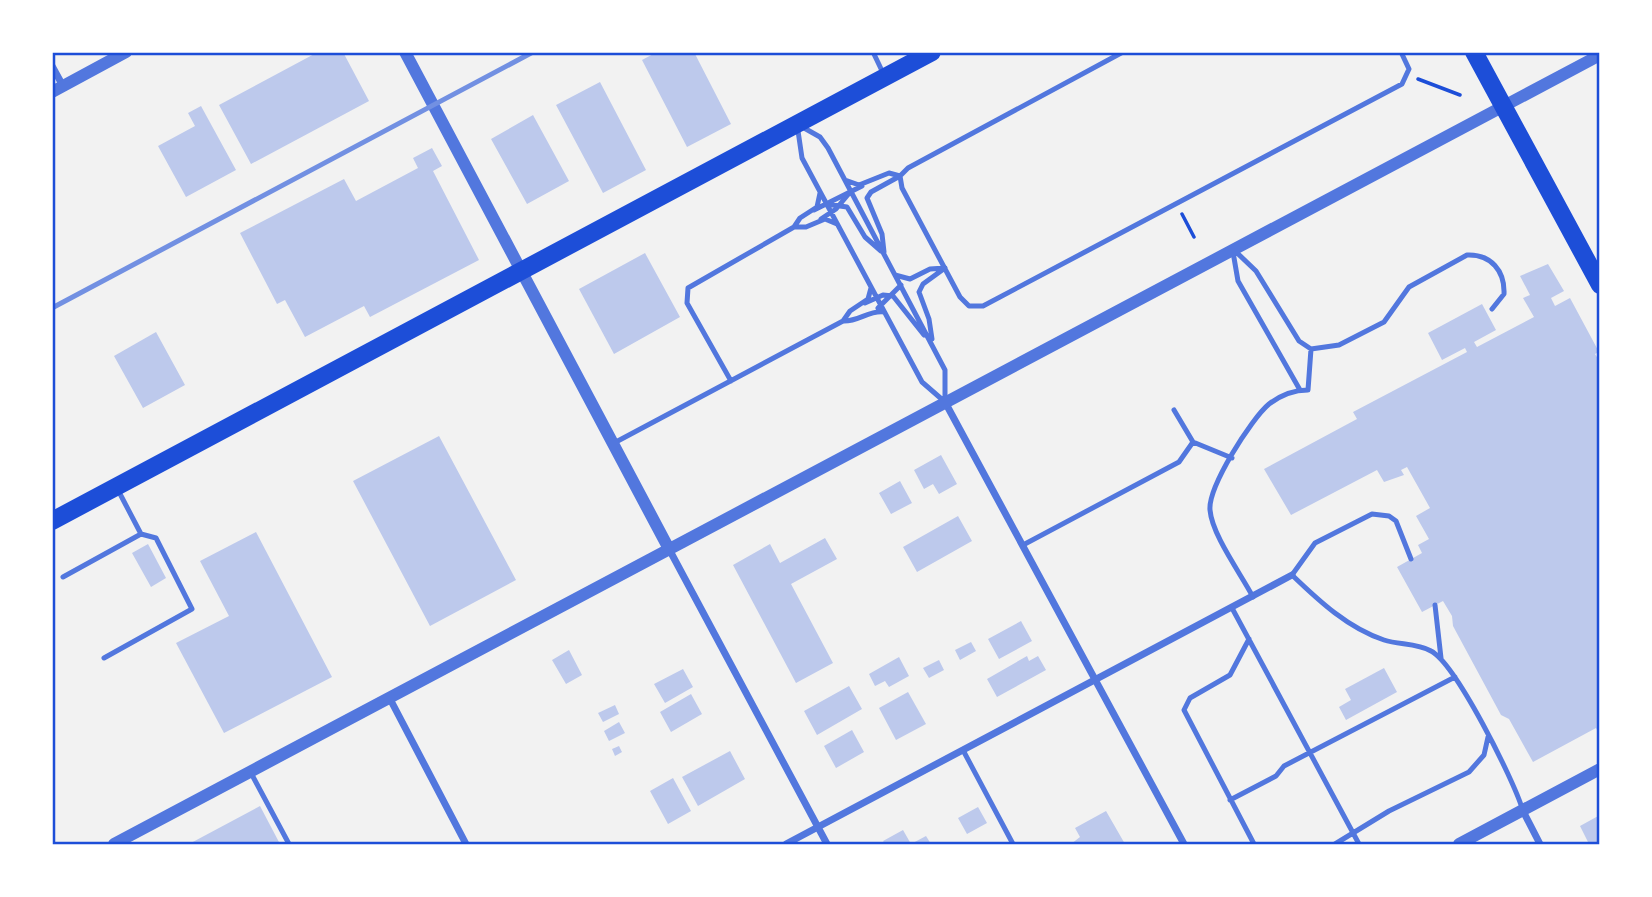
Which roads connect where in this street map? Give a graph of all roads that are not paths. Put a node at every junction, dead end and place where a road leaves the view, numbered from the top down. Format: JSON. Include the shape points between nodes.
{"nodes":[{"id":1,"x":126,"y":52,"type":"edge"},
{"id":2,"x":405,"y":52,"type":"edge"},
{"id":3,"x":873,"y":52,"type":"edge"},
{"id":4,"x":933,"y":52,"type":"edge"},
{"id":5,"x":1123,"y":52,"type":"edge"},
{"id":6,"x":1401,"y":52,"type":"edge"},
{"id":7,"x":1474,"y":52,"type":"edge"},
{"id":8,"x":1600,"y":55,"type":"edge"},
{"id":9,"x":52,"y":66,"type":"edge"},
{"id":10,"x":886,"y":77,"type":"junction"},
{"id":11,"x":58,"y":89,"type":"edge"},
{"id":12,"x":1502,"y":105,"type":"junction"},
{"id":13,"x":797,"y":124,"type":"junction"},
{"id":14,"x":900,"y":176,"type":"junction"},
{"id":15,"x":845,"y":180,"type":"junction"},
{"id":16,"x":864,"y":184,"type":"junction"},
{"id":17,"x":851,"y":191,"type":"junction"},
{"id":18,"x":820,"y":193,"type":"junction"},
{"id":19,"x":826,"y":204,"type":"junction"},
{"id":20,"x":841,"y":204,"type":"junction"},
{"id":21,"x":813,"y":211,"type":"junction"},
{"id":22,"x":831,"y":214,"type":"junction"},
{"id":23,"x":818,"y":220,"type":"junction"},
{"id":24,"x":837,"y":224,"type":"junction"},
{"id":25,"x":794,"y":227,"type":"junction"},
{"id":26,"x":1233,"y":249,"type":"junction"},
{"id":27,"x":884,"y":253,"type":"junction"},
{"id":28,"x":945,"y":268,"type":"junction"},
{"id":29,"x":522,"y":271,"type":"junction"},
{"id":30,"x":895,"y":275,"type":"junction"},
{"id":31,"x":914,"y":278,"type":"junction"},
{"id":32,"x":901,"y":285,"type":"junction"},
{"id":33,"x":1600,"y":285,"type":"edge"},
{"id":34,"x":872,"y":288,"type":"junction"},
{"id":35,"x":893,"y":296,"type":"junction"},
{"id":36,"x":876,"y":297,"type":"junction"},
{"id":37,"x":865,"y":303,"type":"junction"},
{"id":38,"x":883,"y":309,"type":"junction"},
{"id":39,"x":1492,"y":309,"type":"dead end"},
{"id":40,"x":843,"y":321,"type":"junction"},
{"id":41,"x":933,"y":346,"type":"junction"},
{"id":42,"x":1311,"y":349,"type":"junction"},
{"id":43,"x":731,"y":381,"type":"junction"},
{"id":44,"x":1300,"y":390,"type":"junction"},
{"id":45,"x":945,"y":402,"type":"junction"},
{"id":46,"x":1174,"y":411,"type":"dead end"},
{"id":47,"x":1193,"y":442,"type":"junction"},
{"id":48,"x":614,"y":443,"type":"junction"},
{"id":49,"x":1232,"y":458,"type":"junction"},
{"id":50,"x":117,"y":487,"type":"junction"},
{"id":51,"x":52,"y":521,"type":"edge"},
{"id":52,"x":141,"y":534,"type":"junction"},
{"id":53,"x":1023,"y":545,"type":"junction"},
{"id":54,"x":670,"y":549,"type":"junction"},
{"id":55,"x":1412,"y":559,"type":"dead end"},
{"id":56,"x":1292,"y":575,"type":"junction"},
{"id":57,"x":63,"y":577,"type":"dead end"},
{"id":58,"x":1253,"y":597,"type":"junction"},
{"id":59,"x":1435,"y":605,"type":"dead end"},
{"id":60,"x":1232,"y":608,"type":"junction"},
{"id":61,"x":1249,"y":639,"type":"junction"},
{"id":62,"x":104,"y":658,"type":"dead end"},
{"id":63,"x":1441,"y":658,"type":"junction"},
{"id":64,"x":1455,"y":677,"type":"junction"},
{"id":65,"x":1096,"y":680,"type":"junction"},
{"id":66,"x":389,"y":697,"type":"junction"},
{"id":67,"x":1488,"y":737,"type":"junction"},
{"id":68,"x":964,"y":752,"type":"junction"},
{"id":69,"x":1311,"y":753,"type":"junction"},
{"id":70,"x":1600,"y":769,"type":"edge"},
{"id":71,"x":250,"y":771,"type":"junction"},
{"id":72,"x":1230,"y":800,"type":"junction"},
{"id":73,"x":1522,"y":811,"type":"junction"},
{"id":74,"x":818,"y":827,"type":"junction"},
{"id":75,"x":1352,"y":831,"type":"junction"},
{"id":76,"x":114,"y":845,"type":"edge"},
{"id":77,"x":289,"y":845,"type":"edge"},
{"id":78,"x":466,"y":845,"type":"edge"},
{"id":79,"x":786,"y":845,"type":"edge"},
{"id":80,"x":827,"y":845,"type":"edge"},
{"id":81,"x":1013,"y":845,"type":"edge"},
{"id":82,"x":1184,"y":845,"type":"edge"},
{"id":83,"x":1254,"y":845,"type":"edge"},
{"id":84,"x":1335,"y":845,"type":"edge"},
{"id":85,"x":1359,"y":845,"type":"edge"},
{"id":86,"x":1459,"y":845,"type":"edge"},
{"id":87,"x":1540,"y":845,"type":"edge"}],
"edges":[{"from":1,"to":11,"type":"street"},
{"from":2,"to":29,"type":"street"},
{"from":3,"to":10,"type":"lane"},
{"from":4,"to":10,"type":"main road"},
{"from":5,"to":14,"type":"lane"},
{"from":6,"to":28,"type":"lane","via":[[1409,69],[1402,84],[983,306],[964,302]]},
{"from":7,"to":12,"type":"main road"},
{"from":8,"to":12,"type":"street"},
{"from":9,"to":11,"type":"street"},
{"from":10,"to":13,"type":"main road"},
{"from":12,"to":26,"type":"street"},
{"from":12,"to":33,"type":"main road"},
{"from":13,"to":15,"type":"lane","via":[[820,137]]},
{"from":13,"to":18,"type":"lane","via":[[798,149]]},
{"from":13,"to":29,"type":"main road"},
{"from":14,"to":16,"type":"lane","via":[[889,173]]},
{"from":14,"to":27,"type":"lane","via":[[867,198],[882,234]]},
{"from":14,"to":28,"type":"lane"},
{"from":15,"to":16,"type":"lane"},
{"from":15,"to":17,"type":"lane"},
{"from":16,"to":17,"type":"lane"},
{"from":17,"to":19,"type":"lane"},
{"from":17,"to":20,"type":"lane"},
{"from":17,"to":27,"type":"lane"},
{"from":18,"to":19,"type":"lane"},
{"from":18,"to":21,"type":"lane"},
{"from":19,"to":20,"type":"lane"},
{"from":19,"to":21,"type":"lane"},
{"from":19,"to":22,"type":"lane"},
{"from":20,"to":22,"type":"lane"},
{"from":20,"to":27,"type":"lane","via":[[865,237]]},
{"from":21,"to":25,"type":"lane"},
{"from":22,"to":23,"type":"lane"},
{"from":22,"to":24,"type":"lane"},
{"from":23,"to":24,"type":"lane"},
{"from":23,"to":25,"type":"lane"},
{"from":24,"to":34,"type":"lane"},
{"from":25,"to":43,"type":"lane","via":[[688,288],[687,303]]},
{"from":26,"to":42,"type":"lane","via":[[1256,271],[1298,341]]},
{"from":26,"to":44,"type":"lane","via":[[1238,281]]},
{"from":26,"to":45,"type":"street"},
{"from":27,"to":30,"type":"lane"},
{"from":28,"to":31,"type":"lane","via":[[930,269]]},
{"from":28,"to":41,"type":"lane","via":[[919,292]]},
{"from":29,"to":48,"type":"street"},
{"from":29,"to":50,"type":"main road"},
{"from":30,"to":31,"type":"lane"},
{"from":30,"to":32,"type":"lane"},
{"from":31,"to":32,"type":"lane"},
{"from":32,"to":35,"type":"lane"},
{"from":32,"to":36,"type":"lane"},
{"from":32,"to":41,"type":"lane"},
{"from":34,"to":36,"type":"lane"},
{"from":34,"to":37,"type":"lane"},
{"from":35,"to":36,"type":"lane"},
{"from":35,"to":38,"type":"lane"},
{"from":35,"to":41,"type":"lane"},
{"from":36,"to":37,"type":"lane"},
{"from":36,"to":38,"type":"lane"},
{"from":37,"to":40,"type":"lane"},
{"from":38,"to":40,"type":"lane"},
{"from":38,"to":45,"type":"lane","via":[[922,382]]},
{"from":39,"to":42,"type":"lane","via":[[1504,294],[1502,276],[1490,260],[1467,255],[1409,287],[1384,322],[1330,349]]},
{"from":40,"to":43,"type":"lane"},
{"from":41,"to":45,"type":"lane","via":[[946,370]]},
{"from":42,"to":44,"type":"lane","via":[[1308,390]]},
{"from":43,"to":48,"type":"lane"},
{"from":44,"to":49,"type":"lane","via":[[1268,405]]},
{"from":45,"to":53,"type":"street"},
{"from":45,"to":54,"type":"street"},
{"from":46,"to":47,"type":"lane"},
{"from":47,"to":49,"type":"lane"},
{"from":47,"to":53,"type":"lane","via":[[1179,462]]},
{"from":48,"to":54,"type":"street"},
{"from":49,"to":58,"type":"lane","via":[[1216,485],[1210,508],[1212,521]]},
{"from":50,"to":51,"type":"main road"},
{"from":50,"to":52,"type":"lane"},
{"from":52,"to":57,"type":"lane"},
{"from":52,"to":62,"type":"lane","via":[[156,538],[192,609]]},
{"from":53,"to":65,"type":"street"},
{"from":54,"to":66,"type":"street"},
{"from":54,"to":74,"type":"street"},
{"from":55,"to":56,"type":"lane","via":[[1396,521],[1372,514],[1315,543]]},
{"from":56,"to":58,"type":"street"},
{"from":56,"to":63,"type":"lane","via":[[1332,611],[1370,634],[1422,647]]},
{"from":58,"to":60,"type":"street"},
{"from":59,"to":63,"type":"lane"},
{"from":60,"to":61,"type":"lane"},
{"from":60,"to":65,"type":"street"},
{"from":61,"to":69,"type":"lane"},
{"from":61,"to":72,"type":"lane","via":[[1230,676],[1185,705],[1185,715]]},
{"from":63,"to":64,"type":"lane"},
{"from":64,"to":67,"type":"lane"},
{"from":64,"to":69,"type":"lane"},
{"from":65,"to":68,"type":"street"},
{"from":65,"to":82,"type":"street"},
{"from":66,"to":71,"type":"street"},
{"from":66,"to":78,"type":"street"},
{"from":67,"to":73,"type":"lane"},
{"from":67,"to":75,"type":"lane","via":[[1484,755],[1469,772]]},
{"from":68,"to":74,"type":"street"},
{"from":68,"to":81,"type":"lane"},
{"from":69,"to":72,"type":"lane"},
{"from":69,"to":75,"type":"lane"},
{"from":70,"to":73,"type":"street"},
{"from":71,"to":76,"type":"street"},
{"from":71,"to":77,"type":"lane"},
{"from":72,"to":83,"type":"lane"},
{"from":73,"to":86,"type":"street"},
{"from":73,"to":87,"type":"street"},
{"from":74,"to":79,"type":"street"},
{"from":74,"to":80,"type":"street"},
{"from":75,"to":84,"type":"lane"},
{"from":75,"to":85,"type":"lane"}]}
